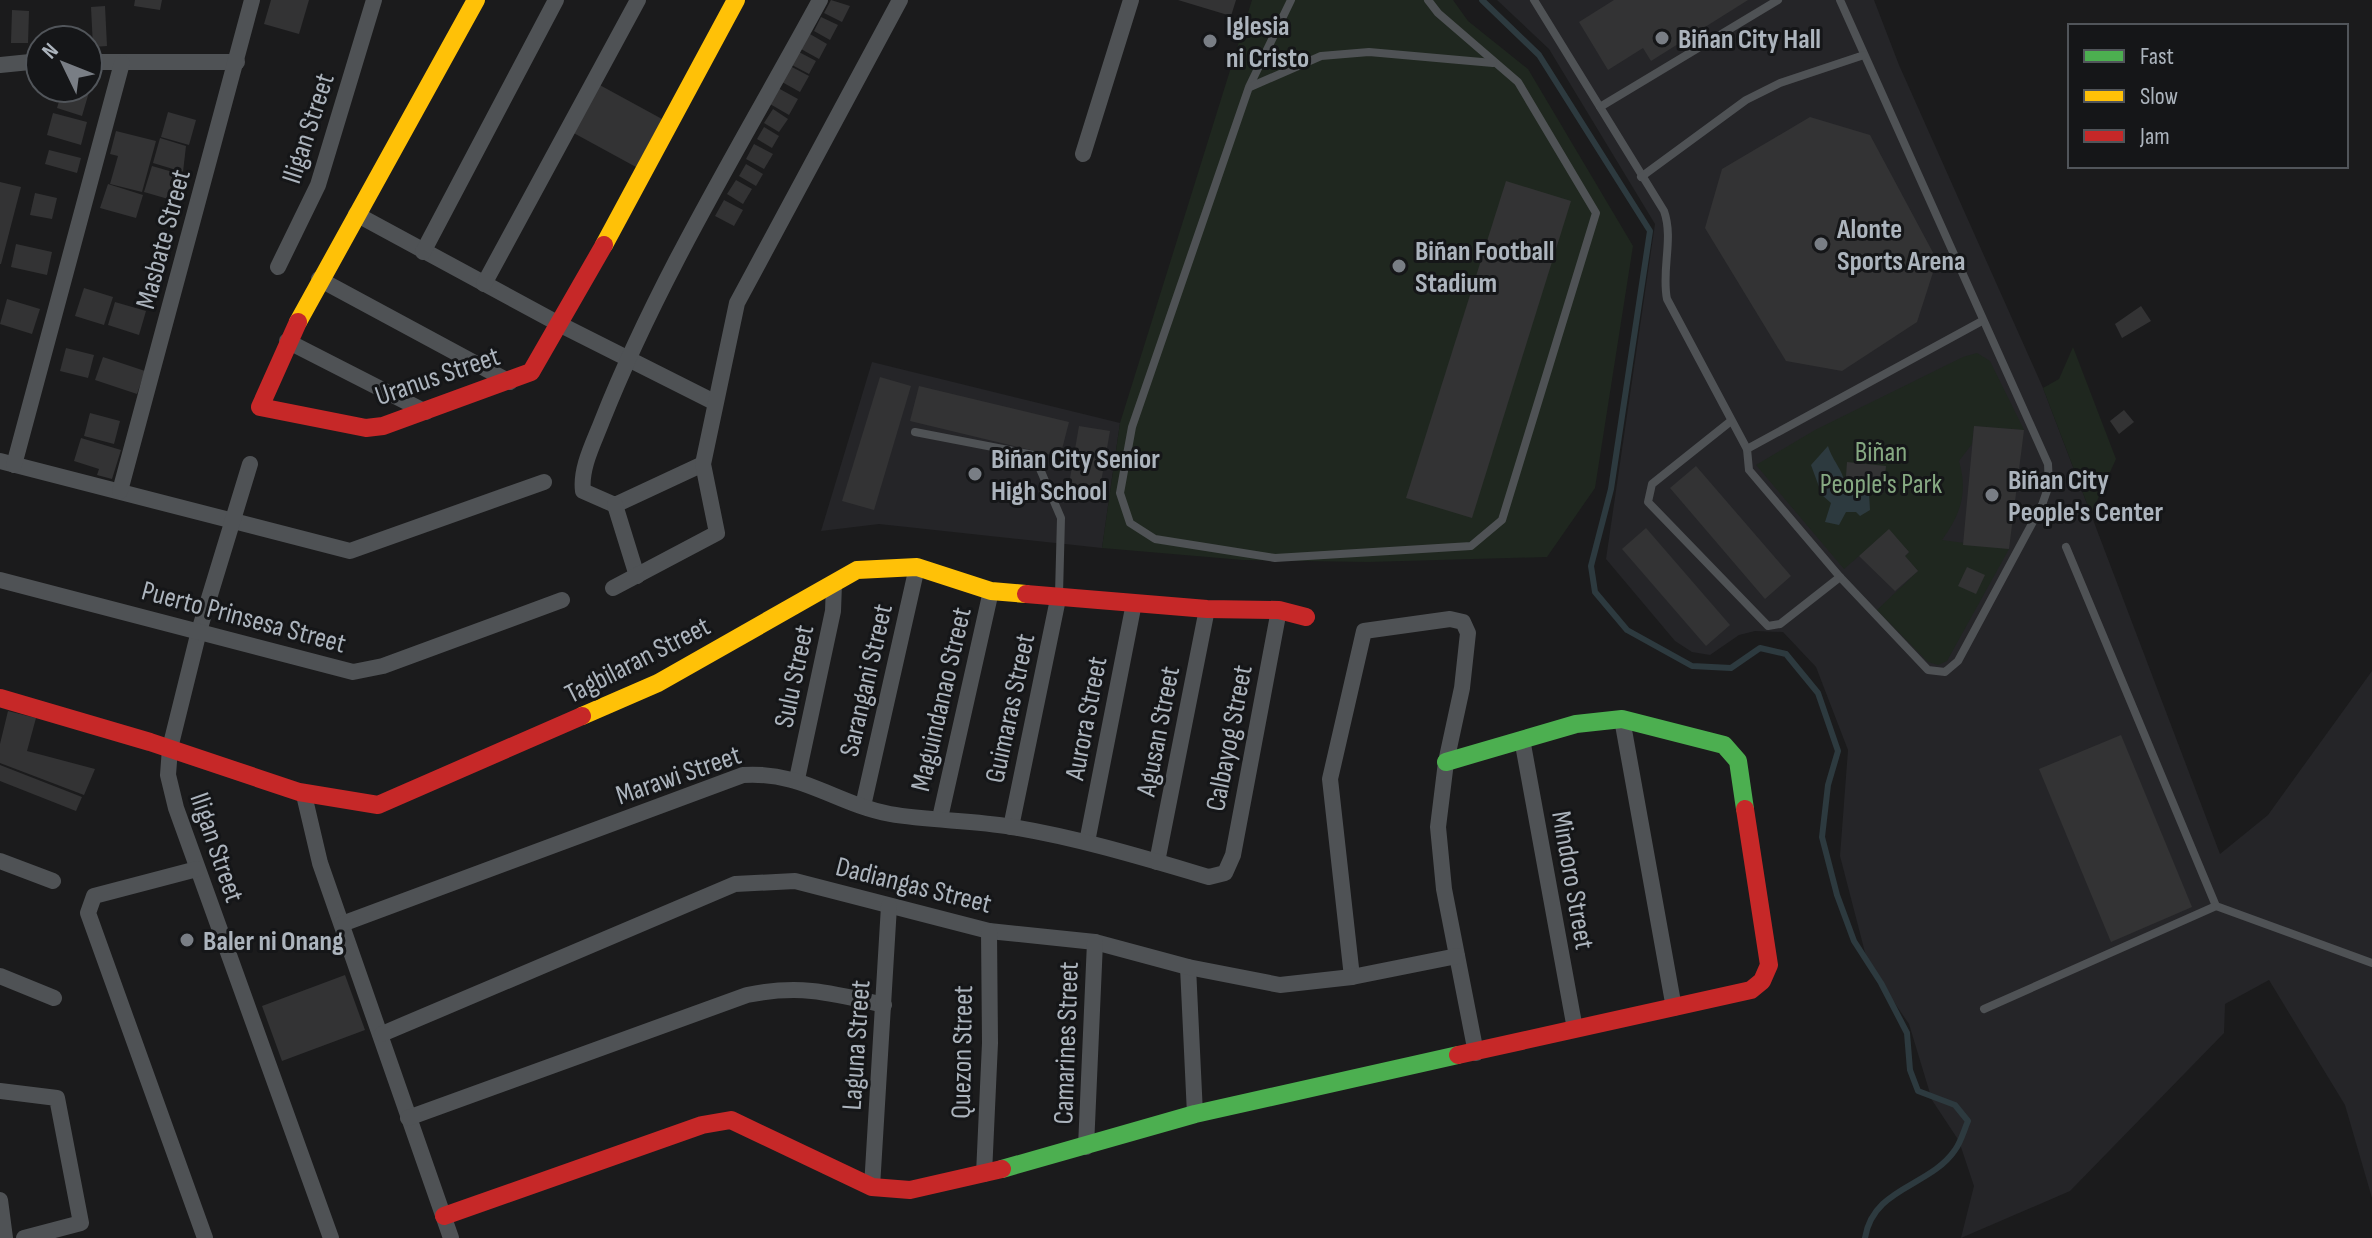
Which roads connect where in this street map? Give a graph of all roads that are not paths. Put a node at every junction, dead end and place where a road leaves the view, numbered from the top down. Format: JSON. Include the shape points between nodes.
{"nodes":[{"id":1,"x":252,"y":0,"type":"edge"},
{"id":2,"x":374,"y":0,"type":"edge"},
{"id":3,"x":476,"y":0,"type":"edge"},
{"id":4,"x":556,"y":0,"type":"edge"},
{"id":5,"x":638,"y":0,"type":"edge"},
{"id":6,"x":736,"y":0,"type":"edge"},
{"id":7,"x":820,"y":0,"type":"edge"},
{"id":8,"x":900,"y":0,"type":"edge"},
{"id":9,"x":1131,"y":0,"type":"edge"},
{"id":10,"x":1291,"y":0,"type":"edge"},
{"id":11,"x":1428,"y":0,"type":"edge"},
{"id":12,"x":1534,"y":0,"type":"edge"},
{"id":13,"x":1778,"y":0,"type":"edge"},
{"id":14,"x":1840,"y":0,"type":"edge"},
{"id":15,"x":1864,"y":55,"type":"junction"},
{"id":16,"x":104,"y":62,"type":"edge"},
{"id":17,"x":237,"y":62,"type":"junction"},
{"id":18,"x":122,"y":63,"type":"junction"},
{"id":19,"x":1493,"y":63,"type":"junction"},
{"id":20,"x":24,"y":64,"type":"edge"},
{"id":21,"x":1,"y":69,"type":"edge"},
{"id":22,"x":1249,"y":87,"type":"junction"},
{"id":23,"x":1600,"y":107,"type":"junction"},
{"id":24,"x":1083,"y":154,"type":"dead end"},
{"id":25,"x":1641,"y":177,"type":"junction"},
{"id":26,"x":356,"y":214,"type":"junction"},
{"id":27,"x":423,"y":252,"type":"junction"},
{"id":28,"x":278,"y":267,"type":"dead end"},
{"id":29,"x":319,"y":279,"type":"junction"},
{"id":30,"x":484,"y":284,"type":"junction"},
{"id":31,"x":1982,"y":321,"type":"junction"},
{"id":32,"x":561,"y":325,"type":"junction"},
{"id":33,"x":287,"y":341,"type":"junction"},
{"id":34,"x":626,"y":360,"type":"junction"},
{"id":35,"x":510,"y":382,"type":"junction"},
{"id":36,"x":714,"y":402,"type":"junction"},
{"id":37,"x":426,"y":412,"type":"junction"},
{"id":38,"x":1731,"y":421,"type":"junction"},
{"id":39,"x":915,"y":432,"type":"dead end"},
{"id":40,"x":1747,"y":449,"type":"junction"},
{"id":41,"x":7,"y":463,"type":"edge"},
{"id":42,"x":250,"y":464,"type":"dead end"},
{"id":43,"x":703,"y":464,"type":"junction"},
{"id":44,"x":544,"y":482,"type":"dead end"},
{"id":45,"x":120,"y":491,"type":"junction"},
{"id":46,"x":615,"y":505,"type":"junction"},
{"id":47,"x":234,"y":520,"type":"junction"},
{"id":48,"x":2066,"y":547,"type":"dead end"},
{"id":49,"x":917,"y":567,"type":"junction"},
{"id":50,"x":637,"y":576,"type":"junction"},
{"id":51,"x":1840,"y":577,"type":"junction"},
{"id":52,"x":0,"y":580,"type":"edge"},
{"id":53,"x":834,"y":584,"type":"junction"},
{"id":54,"x":613,"y":588,"type":"dead end"},
{"id":55,"x":991,"y":591,"type":"junction"},
{"id":56,"x":1058,"y":599,"type":"junction"},
{"id":57,"x":562,"y":600,"type":"dead end"},
{"id":58,"x":1134,"y":603,"type":"junction"},
{"id":59,"x":1207,"y":609,"type":"junction"},
{"id":60,"x":1279,"y":610,"type":"junction"},
{"id":61,"x":1306,"y":617,"type":"dead end"},
{"id":62,"x":199,"y":631,"type":"junction"},
{"id":63,"x":0,"y":698,"type":"edge"},
{"id":64,"x":1622,"y":719,"type":"junction"},
{"id":65,"x":1522,"y":739,"type":"junction"},
{"id":66,"x":170,"y":748,"type":"junction"},
{"id":67,"x":1446,"y":762,"type":"junction"},
{"id":68,"x":797,"y":779,"type":"junction"},
{"id":69,"x":304,"y":795,"type":"junction"},
{"id":70,"x":863,"y":806,"type":"junction"},
{"id":71,"x":940,"y":818,"type":"junction"},
{"id":72,"x":1011,"y":827,"type":"junction"},
{"id":73,"x":1087,"y":842,"type":"junction"},
{"id":74,"x":0,"y":861,"type":"edge"},
{"id":75,"x":1157,"y":862,"type":"junction"},
{"id":76,"x":197,"y":869,"type":"junction"},
{"id":77,"x":1225,"y":873,"type":"joint"},
{"id":78,"x":53,"y":881,"type":"dead end"},
{"id":79,"x":889,"y":906,"type":"junction"},
{"id":80,"x":2216,"y":906,"type":"junction"},
{"id":81,"x":342,"y":924,"type":"junction"},
{"id":82,"x":989,"y":931,"type":"junction"},
{"id":83,"x":1095,"y":942,"type":"junction"},
{"id":84,"x":1457,"y":956,"type":"junction"},
{"id":85,"x":2372,"y":963,"type":"edge"},
{"id":86,"x":1188,"y":967,"type":"junction"},
{"id":87,"x":0,"y":976,"type":"edge"},
{"id":88,"x":1352,"y":977,"type":"junction"},
{"id":89,"x":54,"y":998,"type":"dead end"},
{"id":90,"x":884,"y":1005,"type":"junction"},
{"id":91,"x":1674,"y":1008,"type":"junction"},
{"id":92,"x":1984,"y":1009,"type":"dead end"},
{"id":93,"x":1575,"y":1029,"type":"junction"},
{"id":94,"x":382,"y":1034,"type":"junction"},
{"id":95,"x":1476,"y":1053,"type":"junction"},
{"id":96,"x":0,"y":1091,"type":"edge"},
{"id":97,"x":1195,"y":1114,"type":"junction"},
{"id":98,"x":408,"y":1118,"type":"junction"},
{"id":99,"x":1086,"y":1147,"type":"junction"},
{"id":100,"x":984,"y":1174,"type":"junction"},
{"id":101,"x":872,"y":1187,"type":"junction"},
{"id":102,"x":0,"y":1200,"type":"edge"},
{"id":103,"x":444,"y":1216,"type":"junction"},
{"id":104,"x":5,"y":1238,"type":"edge"},
{"id":105,"x":24,"y":1238,"type":"edge"},
{"id":106,"x":205,"y":1238,"type":"edge"},
{"id":107,"x":331,"y":1238,"type":"edge"},
{"id":108,"x":451,"y":1238,"type":"edge"}],
"edges":[{"from":1,"to":17,"type":"street","name":"Masbate Street"},
{"from":2,"to":28,"type":"street","name":"Iligan Street","via":[[318,185]]},
{"from":3,"to":26,"type":"street"},
{"from":4,"to":27,"type":"street"},
{"from":5,"to":30,"type":"street"},
{"from":6,"to":32,"type":"street","name":"Uranus Street"},
{"from":7,"to":34,"type":"street"},
{"from":8,"to":36,"type":"street","via":[[737,303]]},
{"from":9,"to":24,"type":"street"},
{"from":10,"to":22,"type":"lane"},
{"from":11,"to":19,"type":"lane"},
{"from":12,"to":23,"type":"lane"},
{"from":13,"to":23,"type":"lane"},
{"from":14,"to":15,"type":"lane"},
{"from":15,"to":25,"type":"lane","via":[[1746,100]]},
{"from":15,"to":31,"type":"lane"},
{"from":16,"to":18,"type":"street"},
{"from":17,"to":18,"type":"street"},
{"from":17,"to":45,"type":"street","name":"Masbate Street"},
{"from":18,"to":41,"type":"street"},
{"from":19,"to":22,"type":"lane","via":[[1369,52],[1321,56]]},
{"from":19,"to":22,"type":"lane","via":[[1518,82],[1596,213],[1502,520],[1471,546],[1275,558],[1155,539],[1130,523],[1120,493],[1132,427]]},
{"from":20,"to":21,"type":"street"},
{"from":23,"to":25,"type":"lane"},
{"from":25,"to":38,"type":"lane","via":[[1669,225],[1667,299]]},
{"from":26,"to":27,"type":"street"},
{"from":26,"to":29,"type":"street"},
{"from":27,"to":30,"type":"street"},
{"from":29,"to":33,"type":"street"},
{"from":29,"to":35,"type":"street"},
{"from":30,"to":32,"type":"street"},
{"from":31,"to":40,"type":"lane"},
{"from":31,"to":51,"type":"lane","via":[[2048,464],[2049,485],[1958,661],[1945,672],[1928,670]]},
{"from":32,"to":34,"type":"street"},
{"from":32,"to":35,"type":"street","name":"Uranus Street","via":[[537,365]]},
{"from":33,"to":37,"type":"street"},
{"from":33,"to":37,"type":"street","name":"Uranus Street","via":[[260,407],[366,428]]},
{"from":34,"to":36,"type":"street"},
{"from":34,"to":46,"type":"street","via":[[582,480],[583,491]]},
{"from":35,"to":37,"type":"street","name":"Uranus Street"},
{"from":36,"to":43,"type":"street"},
{"from":38,"to":40,"type":"lane"},
{"from":38,"to":51,"type":"lane","via":[[1652,484],[1648,502],[1768,626],[1780,624]]},
{"from":39,"to":56,"type":"lane","via":[[1034,455],[1061,518]]},
{"from":40,"to":51,"type":"lane","via":[[1749,470]]},
{"from":41,"to":45,"type":"street"},
{"from":42,"to":47,"type":"street","name":"Iligan Street"},
{"from":43,"to":46,"type":"street"},
{"from":43,"to":50,"type":"street","via":[[717,533]]},
{"from":44,"to":47,"type":"street","via":[[350,551]]},
{"from":45,"to":47,"type":"street"},
{"from":46,"to":50,"type":"street"},
{"from":47,"to":62,"type":"street","name":"Iligan Street"},
{"from":48,"to":80,"type":"lane"},
{"from":49,"to":53,"type":"street","name":"Tagbilaran Street","via":[[857,570]]},
{"from":49,"to":55,"type":"street","name":"Tagbilaran Street"},
{"from":49,"to":70,"type":"street","name":"Sarangani Street"},
{"from":50,"to":54,"type":"street"},
{"from":52,"to":62,"type":"street","name":"Puerto Prinsesa Street"},
{"from":53,"to":68,"type":"street","name":"Sulu Street","via":[[833,611]]},
{"from":53,"to":69,"type":"street","name":"Tagbilaran Street","via":[[644,690],[409,793],[378,805]]},
{"from":55,"to":56,"type":"street","name":"Tagbilaran Street"},
{"from":55,"to":71,"type":"street","name":"Maguindanao Street"},
{"from":56,"to":58,"type":"street","name":"Tagbilaran Street"},
{"from":56,"to":72,"type":"street","name":"Guimaras Street"},
{"from":57,"to":62,"type":"street","name":"Puerto Prinsesa Street","via":[[383,666],[353,672]]},
{"from":58,"to":59,"type":"street","name":"Tagbilaran Street"},
{"from":58,"to":73,"type":"street","name":"Aurora Street"},
{"from":59,"to":60,"type":"street","name":"Tagbilaran Street"},
{"from":59,"to":75,"type":"street","name":"Agusan Street"},
{"from":60,"to":61,"type":"street","name":"Tagbilaran Street"},
{"from":60,"to":77,"type":"street","name":"Calbayog Street","via":[[1233,855]]},
{"from":62,"to":66,"type":"street","name":"Iligan Street"},
{"from":63,"to":66,"type":"street","name":"Tagbilaran Street"},
{"from":64,"to":65,"type":"street","via":[[1576,724]]},
{"from":64,"to":91,"type":"street"},
{"from":64,"to":91,"type":"street","via":[[1724,745],[1738,761],[1769,965],[1751,990]]},
{"from":65,"to":67,"type":"street"},
{"from":65,"to":93,"type":"street","name":"Mindoro Street"},
{"from":66,"to":69,"type":"street","name":"Tagbilaran Street"},
{"from":66,"to":76,"type":"street","name":"Iligan Street","via":[[168,775]]},
{"from":67,"to":84,"type":"street","via":[[1438,827]]},
{"from":67,"to":88,"type":"street","via":[[1462,688],[1468,633],[1463,622],[1450,619],[1364,631],[1330,779]]},
{"from":68,"to":70,"type":"street","name":"Marawi Street"},
{"from":68,"to":81,"type":"street","name":"Marawi Street","via":[[743,775]]},
{"from":69,"to":81,"type":"street"},
{"from":70,"to":71,"type":"street","name":"Marawi Street","via":[[888,814]]},
{"from":71,"to":72,"type":"street","name":"Marawi Street"},
{"from":72,"to":73,"type":"street","name":"Marawi Street"},
{"from":73,"to":75,"type":"street","name":"Marawi Street"},
{"from":74,"to":78,"type":"street"},
{"from":75,"to":77,"type":"street","name":"Marawi Street","via":[[1209,877]]},
{"from":76,"to":106,"type":"street","via":[[94,896],[88,913]]},
{"from":76,"to":107,"type":"street","name":"Iligan Street"},
{"from":79,"to":82,"type":"street","name":"Dadiangas Street"},
{"from":79,"to":90,"type":"street","name":"Laguna Street"},
{"from":79,"to":94,"type":"street","name":"Dadiangas Street","via":[[795,881],[735,884]]},
{"from":80,"to":85,"type":"lane"},
{"from":80,"to":92,"type":"lane"},
{"from":81,"to":94,"type":"street"},
{"from":82,"to":83,"type":"street","name":"Dadiangas Street"},
{"from":82,"to":100,"type":"street","name":"Quezon Street"},
{"from":83,"to":86,"type":"street","name":"Dadiangas Street"},
{"from":83,"to":99,"type":"street","name":"Camarines Street"},
{"from":84,"to":88,"type":"street","name":"Dadiangas Street"},
{"from":84,"to":95,"type":"street"},
{"from":86,"to":88,"type":"street","name":"Dadiangas Street","via":[[1280,985]]},
{"from":86,"to":97,"type":"street"},
{"from":87,"to":89,"type":"street"},
{"from":90,"to":98,"type":"street","via":[[807,989],[747,995]]},
{"from":90,"to":101,"type":"street","name":"Laguna Street"},
{"from":91,"to":93,"type":"street"},
{"from":93,"to":95,"type":"street"},
{"from":94,"to":98,"type":"street"},
{"from":95,"to":97,"type":"street"},
{"from":96,"to":105,"type":"street","via":[[57,1098],[81,1223]]},
{"from":97,"to":99,"type":"street"},
{"from":98,"to":103,"type":"street"},
{"from":99,"to":100,"type":"street"},
{"from":100,"to":101,"type":"street","via":[[910,1190]]},
{"from":101,"to":103,"type":"street","via":[[731,1120],[702,1125]]},
{"from":102,"to":104,"type":"street"},
{"from":103,"to":108,"type":"street"}]}
